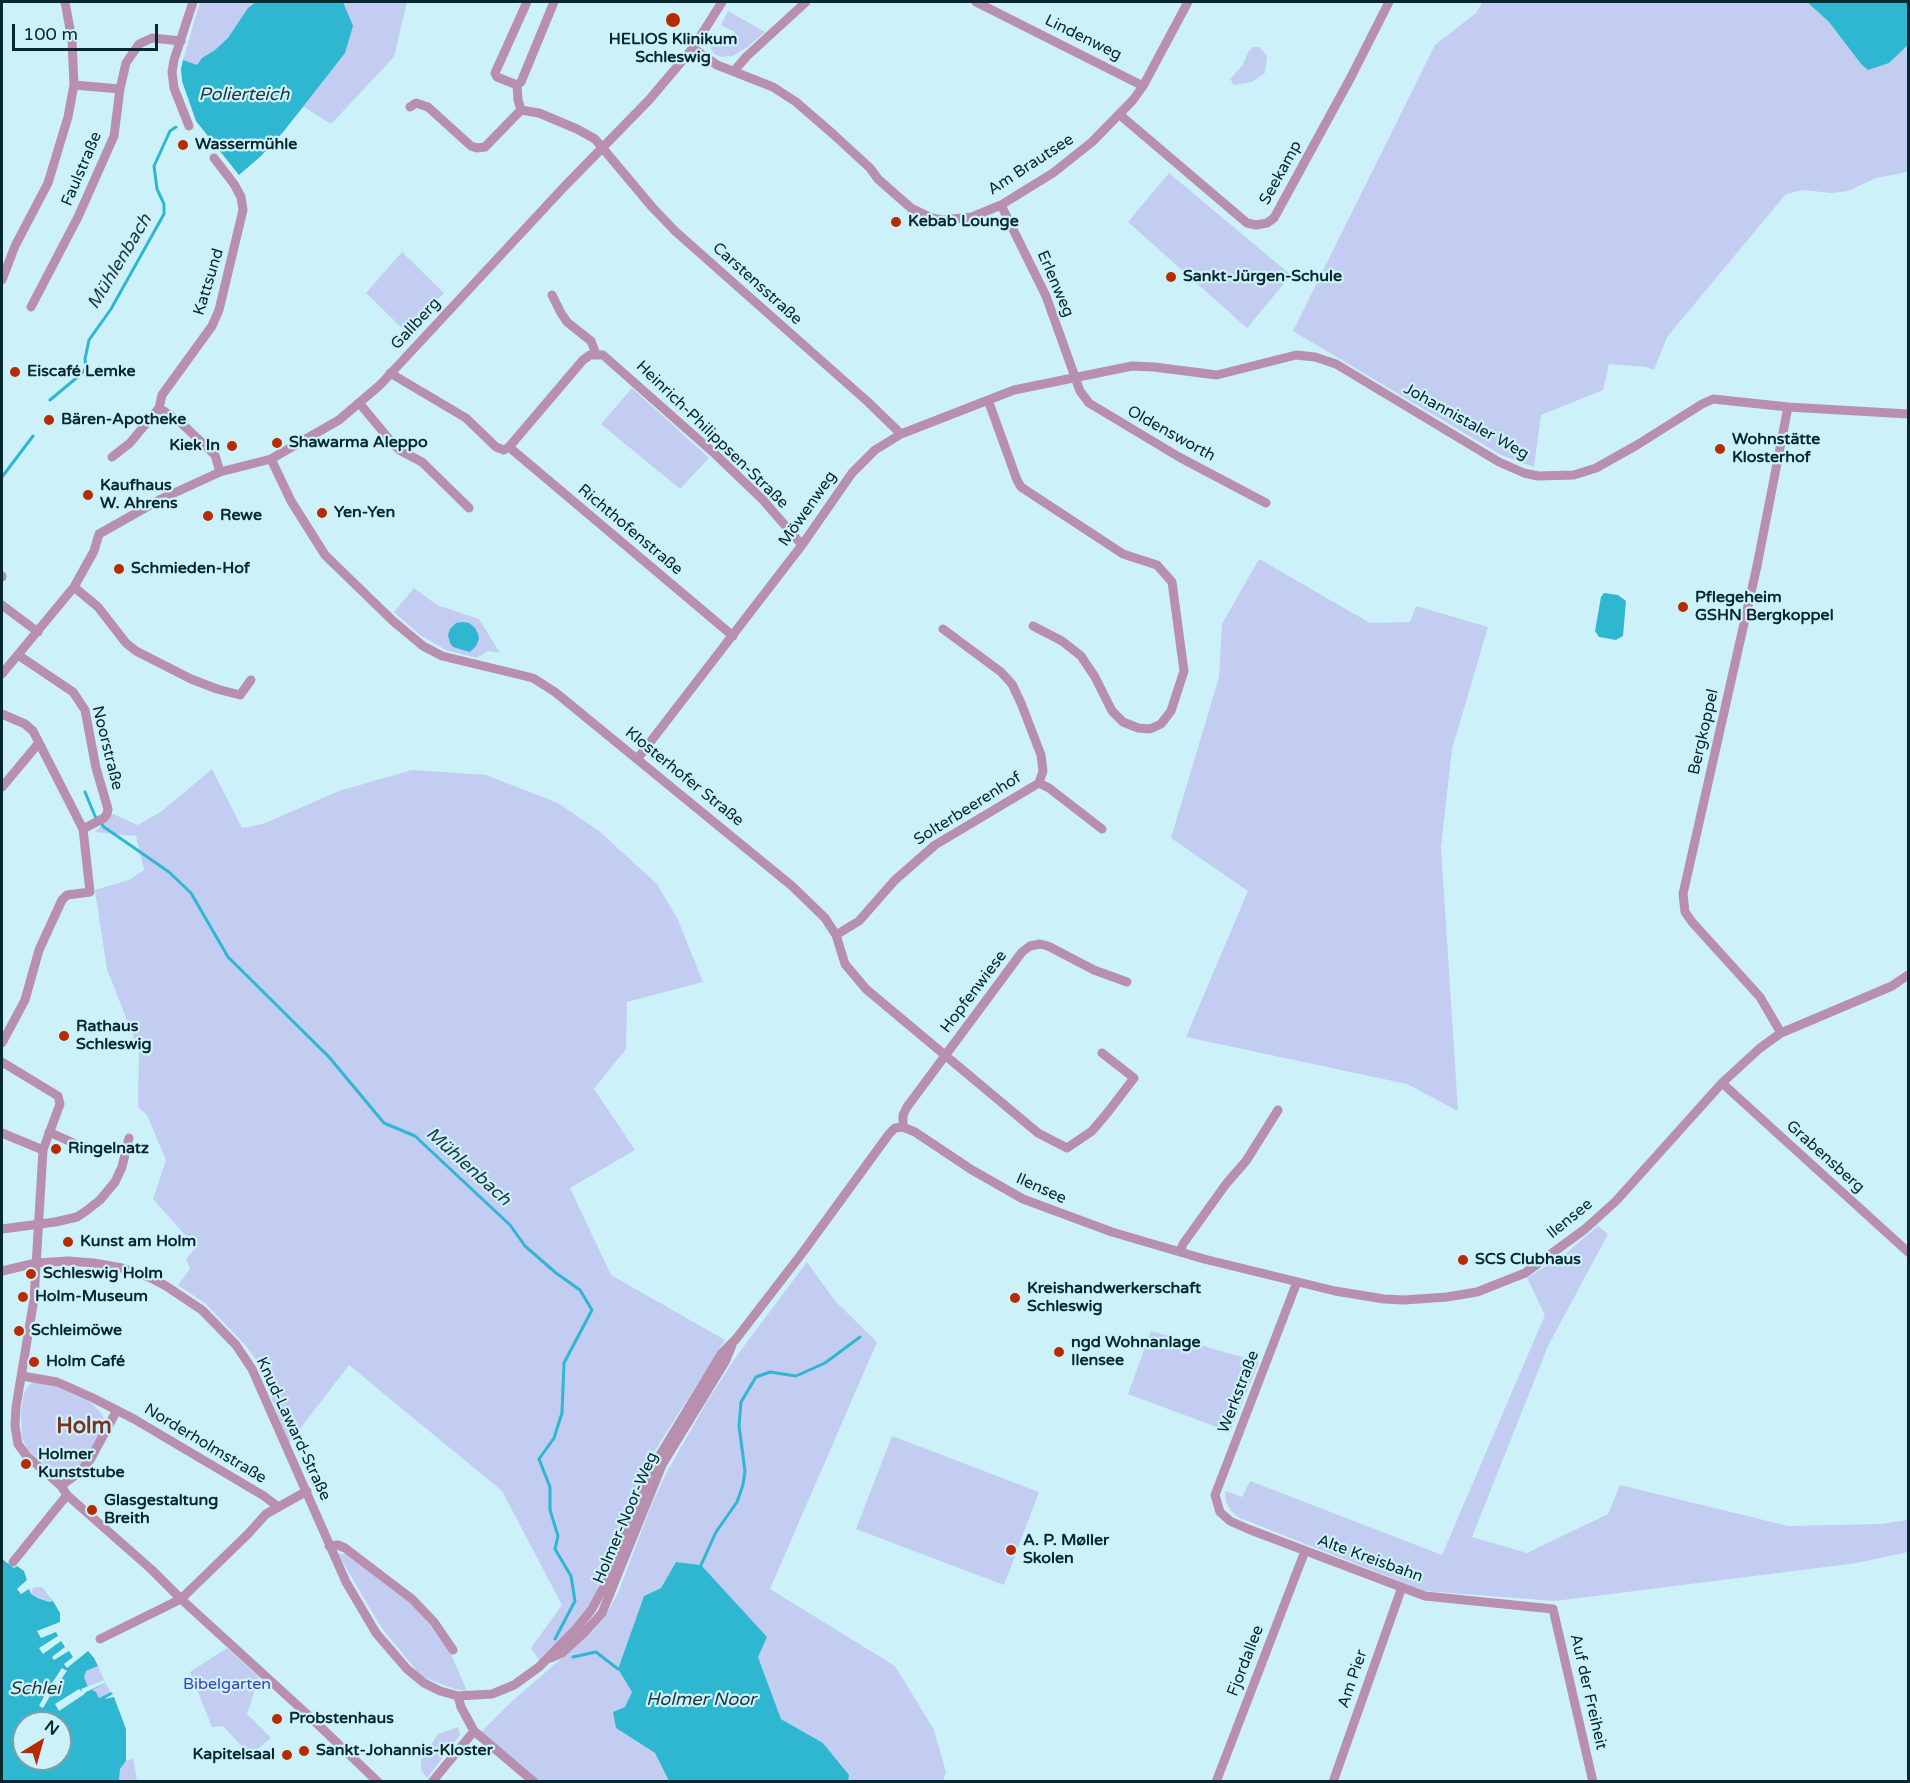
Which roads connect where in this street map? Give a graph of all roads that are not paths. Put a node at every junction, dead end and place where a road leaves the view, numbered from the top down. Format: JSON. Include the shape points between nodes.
{"nodes":[{"id":1,"x":65,"y":2,"type":"edge"},
{"id":2,"x":193,"y":2,"type":"edge"},
{"id":3,"x":527,"y":2,"type":"edge"},
{"id":4,"x":554,"y":2,"type":"edge"},
{"id":5,"x":722,"y":2,"type":"edge"},
{"id":6,"x":806,"y":2,"type":"edge"},
{"id":7,"x":976,"y":2,"type":"edge"},
{"id":8,"x":1188,"y":2,"type":"edge"},
{"id":9,"x":1389,"y":2,"type":"edge"},
{"id":10,"x":181,"y":41,"type":"junction"},
{"id":11,"x":693,"y":48,"type":"junction"},
{"id":12,"x":734,"y":71,"type":"junction"},
{"id":13,"x":74,"y":85,"type":"junction"},
{"id":14,"x":517,"y":85,"type":"junction"},
{"id":15,"x":1143,"y":86,"type":"junction"},
{"id":16,"x":120,"y":89,"type":"junction"},
{"id":17,"x":410,"y":107,"type":"dead end"},
{"id":18,"x":521,"y":110,"type":"junction"},
{"id":19,"x":1120,"y":115,"type":"junction"},
{"id":20,"x":189,"y":126,"type":"dead end"},
{"id":21,"x":602,"y":148,"type":"junction"},
{"id":22,"x":214,"y":158,"type":"dead end"},
{"id":23,"x":1001,"y":205,"type":"junction"},
{"id":24,"x":2,"y":280,"type":"edge"},
{"id":25,"x":552,"y":295,"type":"dead end"},
{"id":26,"x":32,"y":307,"type":"dead end"},
{"id":27,"x":596,"y":354,"type":"junction"},
{"id":28,"x":390,"y":373,"type":"junction"},
{"id":29,"x":1075,"y":378,"type":"junction"},
{"id":30,"x":987,"y":400,"type":"junction"},
{"id":31,"x":360,"y":404,"type":"junction"},
{"id":32,"x":1788,"y":407,"type":"junction"},
{"id":33,"x":159,"y":408,"type":"junction"},
{"id":34,"x":1908,"y":414,"type":"edge"},
{"id":35,"x":901,"y":434,"type":"junction"},
{"id":36,"x":508,"y":447,"type":"junction"},
{"id":37,"x":112,"y":457,"type":"dead end"},
{"id":38,"x":271,"y":459,"type":"junction"},
{"id":39,"x":219,"y":472,"type":"junction"},
{"id":40,"x":1266,"y":503,"type":"dead end"},
{"id":41,"x":469,"y":508,"type":"dead end"},
{"id":42,"x":802,"y":545,"type":"junction"},
{"id":43,"x":74,"y":587,"type":"junction"},
{"id":44,"x":2,"y":605,"type":"edge"},
{"id":45,"x":1034,"y":626,"type":"dead end"},
{"id":46,"x":943,"y":629,"type":"dead end"},
{"id":47,"x":38,"y":632,"type":"junction"},
{"id":48,"x":733,"y":636,"type":"junction"},
{"id":49,"x":18,"y":655,"type":"junction"},
{"id":50,"x":2,"y":675,"type":"edge"},
{"id":51,"x":251,"y":680,"type":"dead end"},
{"id":52,"x":2,"y":714,"type":"edge"},
{"id":53,"x":38,"y":744,"type":"junction"},
{"id":54,"x":638,"y":758,"type":"junction"},
{"id":55,"x":1039,"y":783,"type":"junction"},
{"id":56,"x":2,"y":787,"type":"edge"},
{"id":57,"x":88,"y":828,"type":"junction"},
{"id":58,"x":1102,"y":829,"type":"dead end"},
{"id":59,"x":836,"y":935,"type":"junction"},
{"id":60,"x":1908,"y":975,"type":"edge"},
{"id":61,"x":1127,"y":982,"type":"dead end"},
{"id":62,"x":1781,"y":1033,"type":"junction"},
{"id":63,"x":2,"y":1043,"type":"edge"},
{"id":64,"x":1102,"y":1053,"type":"dead end"},
{"id":65,"x":945,"y":1056,"type":"junction"},
{"id":66,"x":2,"y":1062,"type":"edge"},
{"id":67,"x":1722,"y":1083,"type":"junction"},
{"id":68,"x":1278,"y":1110,"type":"dead end"},
{"id":69,"x":903,"y":1127,"type":"junction"},
{"id":70,"x":49,"y":1132,"type":"junction"},
{"id":71,"x":2,"y":1133,"type":"edge"},
{"id":72,"x":129,"y":1138,"type":"dead end"},
{"id":73,"x":86,"y":1147,"type":"dead end"},
{"id":74,"x":43,"y":1150,"type":"junction"},
{"id":75,"x":37,"y":1224,"type":"junction"},
{"id":76,"x":2,"y":1229,"type":"edge"},
{"id":77,"x":1180,"y":1252,"type":"junction"},
{"id":78,"x":1908,"y":1252,"type":"edge"},
{"id":79,"x":36,"y":1263,"type":"junction"},
{"id":80,"x":2,"y":1271,"type":"edge"},
{"id":81,"x":1297,"y":1282,"type":"junction"},
{"id":82,"x":21,"y":1376,"type":"junction"},
{"id":83,"x":117,"y":1410,"type":"junction"},
{"id":84,"x":60,"y":1486,"type":"junction"},
{"id":85,"x":306,"y":1491,"type":"junction"},
{"id":86,"x":67,"y":1495,"type":"junction"},
{"id":87,"x":277,"y":1506,"type":"junction"},
{"id":88,"x":1220,"y":1512,"type":"joint"},
{"id":89,"x":329,"y":1546,"type":"junction"},
{"id":90,"x":1305,"y":1551,"type":"junction"},
{"id":91,"x":13,"y":1562,"type":"dead end"},
{"id":92,"x":1402,"y":1587,"type":"junction"},
{"id":93,"x":181,"y":1599,"type":"junction"},
{"id":94,"x":1553,"y":1609,"type":"joint"},
{"id":95,"x":100,"y":1639,"type":"dead end"},
{"id":96,"x":453,"y":1650,"type":"dead end"},
{"id":97,"x":458,"y":1696,"type":"junction"},
{"id":98,"x":474,"y":1731,"type":"junction"},
{"id":99,"x":378,"y":1782,"type":"edge"},
{"id":100,"x":432,"y":1782,"type":"edge"},
{"id":101,"x":534,"y":1782,"type":"edge"},
{"id":102,"x":1216,"y":1782,"type":"edge"},
{"id":103,"x":1333,"y":1782,"type":"edge"},
{"id":104,"x":1593,"y":1782,"type":"edge"}],
"edges":[{"from":1,"to":13,"type":"street"},
{"from":2,"to":10,"type":"street"},
{"from":3,"to":14,"type":"street","via":[[495,73]]},
{"from":4,"to":14,"type":"street"},
{"from":5,"to":11,"type":"street","name":"Gallberg"},
{"from":6,"to":12,"type":"street"},
{"from":7,"to":15,"type":"street","name":"Lindenweg"},
{"from":8,"to":15,"type":"street","name":"Am Brautsee"},
{"from":9,"to":19,"type":"street","name":"Seekamp","via":[[1274,218],[1267,223],[1247,223]]},
{"from":10,"to":16,"type":"street","name":"Faulstraße","via":[[152,38],[139,44],[126,63]]},
{"from":10,"to":20,"type":"street","via":[[172,72]]},
{"from":11,"to":12,"type":"street","name":"Am Brautsee","via":[[717,65]]},
{"from":11,"to":21,"type":"street","name":"Gallberg","via":[[650,100]]},
{"from":12,"to":23,"type":"street","name":"Am Brautsee","via":[[773,87],[796,102],[919,213],[952,219],[972,217]]},
{"from":13,"to":16,"type":"street"},
{"from":13,"to":24,"type":"street","via":[[48,183]]},
{"from":14,"to":18,"type":"street"},
{"from":15,"to":19,"type":"street","name":"Am Brautsee"},
{"from":16,"to":26,"type":"street","name":"Faulstraße","via":[[114,136]]},
{"from":17,"to":18,"type":"street","via":[[416,103],[428,107],[477,148],[485,147]]},
{"from":18,"to":21,"type":"street","name":"Carstensstraße","via":[[577,129],[595,138]]},
{"from":19,"to":23,"type":"street","name":"Am Brautsee","via":[[1053,172]]},
{"from":21,"to":28,"type":"street","name":"Gallberg"},
{"from":21,"to":35,"type":"street","name":"Carstensstraße","via":[[675,231]]},
{"from":22,"to":33,"type":"street","name":"Kattsund","via":[[241,197],[239,232],[212,326],[167,386]]},
{"from":23,"to":29,"type":"street","name":"Erlenweg","via":[[1046,296]]},
{"from":25,"to":27,"type":"street","name":"Heinrich-Philippsen-Straße","via":[[567,322],[591,341]]},
{"from":27,"to":36,"type":"street","via":[[583,360]]},
{"from":27,"to":42,"type":"street","name":"Heinrich-Philippsen-Straße","via":[[610,360],[715,454]]},
{"from":28,"to":31,"type":"street","name":"Gallberg"},
{"from":28,"to":36,"type":"street","via":[[466,418],[496,447]]},
{"from":29,"to":30,"type":"street","name":"Möwenweg","via":[[1014,390]]},
{"from":29,"to":32,"type":"street","name":"Johannistaler Weg","via":[[1132,366],[1217,375],[1296,355],[1315,357],[1336,364],[1499,462],[1538,476],[1574,475],[1596,468],[1713,399]]},
{"from":29,"to":40,"type":"street","name":"Oldensworth","via":[[1089,404]]},
{"from":30,"to":35,"type":"street","name":"Möwenweg"},
{"from":30,"to":45,"type":"street","via":[[1021,487],[1123,555],[1157,565],[1172,582],[1184,670],[1171,711],[1161,724],[1150,729],[1123,722],[1112,711],[1081,656]]},
{"from":31,"to":38,"type":"street","name":"Gallberg"},
{"from":31,"to":41,"type":"street","via":[[394,446],[422,462]]},
{"from":32,"to":34,"type":"street","name":"Johannistaler Weg"},
{"from":32,"to":62,"type":"street","name":"Bergkoppel","via":[[1757,566],[1683,894],[1685,912],[1692,922],[1760,997]]},
{"from":33,"to":37,"type":"street","name":"Kattsund","via":[[130,443]]},
{"from":33,"to":39,"type":"street","via":[[215,455]]},
{"from":35,"to":42,"type":"street","name":"Möwenweg","via":[[875,450],[852,473]]},
{"from":36,"to":48,"type":"street","name":"Richthofenstraße"},
{"from":38,"to":39,"type":"street","name":"Gallberg"},
{"from":38,"to":54,"type":"street","name":"Klosterhofer Straße","via":[[291,501],[325,555],[423,646],[442,656],[533,678]]},
{"from":39,"to":43,"type":"street","name":"Gallberg","via":[[99,534]]},
{"from":42,"to":48,"type":"street","name":"Möwenweg"},
{"from":43,"to":47,"type":"street"},
{"from":43,"to":51,"type":"street","via":[[98,607],[136,651],[191,679],[228,692],[240,695]]},
{"from":44,"to":47,"type":"street"},
{"from":46,"to":55,"type":"street","name":"Solterbeerenhof","via":[[1012,684],[1041,755]]},
{"from":47,"to":49,"type":"street"},
{"from":48,"to":54,"type":"street","name":"Möwenweg"},
{"from":49,"to":50,"type":"street"},
{"from":49,"to":57,"type":"street","name":"Noorstraße","via":[[73,692],[85,710],[108,808],[104,818]]},
{"from":52,"to":53,"type":"street","via":[[25,724]]},
{"from":53,"to":56,"type":"street"},
{"from":53,"to":57,"type":"street"},
{"from":54,"to":59,"type":"street","name":"Klosterhofer Straße","via":[[792,886],[825,918]]},
{"from":55,"to":58,"type":"street","name":"Solterbeerenhof"},
{"from":55,"to":59,"type":"street","name":"Solterbeerenhof","via":[[934,845],[894,880],[859,921]]},
{"from":57,"to":63,"type":"street","via":[[90,892],[67,895],[62,900],[39,950],[25,1000]]},
{"from":59,"to":65,"type":"street","name":"Klosterhofer Straße","via":[[845,964],[866,989]]},
{"from":60,"to":62,"type":"street","name":"Ilensee","via":[[1892,986]]},
{"from":61,"to":65,"type":"street","name":"Hopfenwiese","via":[[1048,946],[1030,946]]},
{"from":62,"to":67,"type":"street","name":"Ilensee"},
{"from":64,"to":65,"type":"street","name":"Klosterhofer Straße","via":[[1134,1078],[1092,1131],[1067,1148],[1038,1133]]},
{"from":65,"to":69,"type":"street","via":[[904,1111]]},
{"from":66,"to":70,"type":"street","via":[[60,1099]]},
{"from":67,"to":78,"type":"street","name":"Grabensberg"},
{"from":67,"to":81,"type":"street","name":"Ilensee","via":[[1616,1201],[1585,1229],[1508,1281],[1477,1292],[1411,1300],[1384,1299]]},
{"from":68,"to":77,"type":"street"},
{"from":69,"to":77,"type":"street","name":"Ilensee","via":[[1023,1199]]},
{"from":69,"to":97,"type":"street","name":"Holmer-Noor-Weg","via":[[889,1134],[733,1342],[662,1466],[602,1613],[562,1653],[514,1685],[475,1696]]},
{"from":70,"to":73,"type":"street"},
{"from":70,"to":74,"type":"street"},
{"from":71,"to":74,"type":"street"},
{"from":72,"to":75,"type":"street","via":[[115,1182],[100,1200],[77,1216]]},
{"from":74,"to":75,"type":"street"},
{"from":75,"to":76,"type":"street"},
{"from":75,"to":79,"type":"street"},
{"from":77,"to":81,"type":"street","name":"Ilensee"},
{"from":79,"to":80,"type":"street","name":"Knud-Laward-Straße"},
{"from":79,"to":82,"type":"street"},
{"from":79,"to":85,"type":"street","name":"Knud-Laward-Straße","via":[[68,1261],[122,1268],[151,1278],[202,1310],[236,1345],[252,1369]]},
{"from":81,"to":88,"type":"street","name":"Werkstraße","via":[[1215,1495]]},
{"from":82,"to":83,"type":"street","name":"Norderholmstraße","via":[[57,1382]]},
{"from":82,"to":84,"type":"street","via":[[15,1426],[18,1444]]},
{"from":83,"to":84,"type":"street","via":[[90,1460]]},
{"from":83,"to":87,"type":"street","name":"Norderholmstraße"},
{"from":84,"to":86,"type":"street"},
{"from":85,"to":87,"type":"street"},
{"from":85,"to":89,"type":"street","name":"Knud-Laward-Straße"},
{"from":86,"to":91,"type":"street"},
{"from":86,"to":93,"type":"street"},
{"from":87,"to":93,"type":"street"},
{"from":88,"to":90,"type":"street","name":"Alte Kreisbahn","via":[[1230,1521]]},
{"from":89,"to":96,"type":"street","via":[[345,1548],[412,1599]]},
{"from":89,"to":97,"type":"street","name":"Knud-Laward-Straße","via":[[364,1615],[390,1650],[415,1677]]},
{"from":90,"to":92,"type":"street","name":"Alte Kreisbahn"},
{"from":90,"to":102,"type":"street","name":"Fjordallee"},
{"from":92,"to":94,"type":"street","name":"Alte Kreisbahn","via":[[1425,1596]]},
{"from":92,"to":103,"type":"street","name":"Am Pier"},
{"from":93,"to":95,"type":"street"},
{"from":93,"to":99,"type":"street"},
{"from":94,"to":104,"type":"street","name":"Auf der Freiheit"},
{"from":97,"to":98,"type":"street"},
{"from":98,"to":100,"type":"street"},
{"from":98,"to":101,"type":"street"}]}
